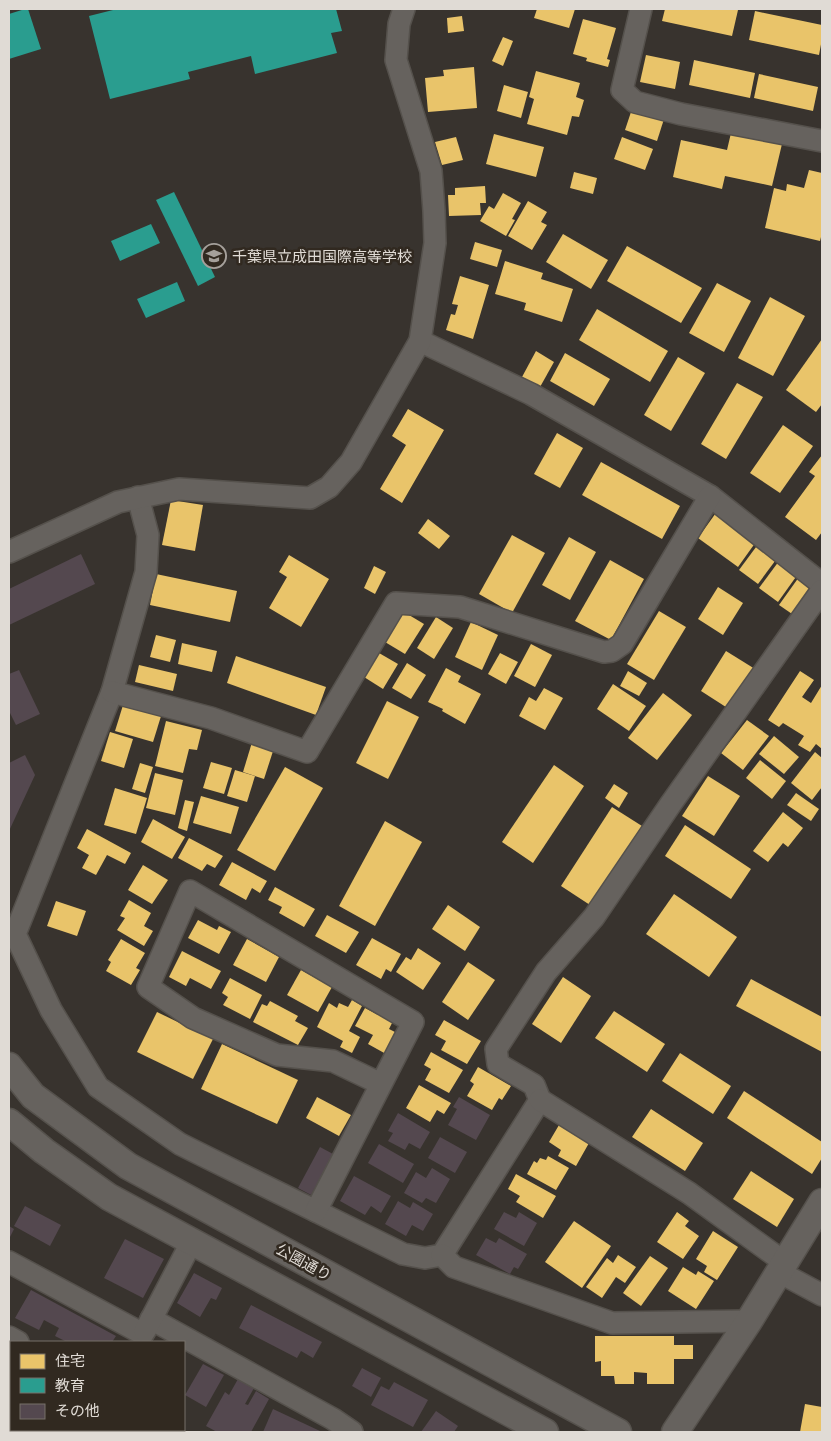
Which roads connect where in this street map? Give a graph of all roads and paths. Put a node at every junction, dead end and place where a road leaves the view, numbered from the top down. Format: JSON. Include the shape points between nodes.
{"nodes":[{"id":1,"x":404,"y":9,"type":"edge"},
{"id":2,"x":641,"y":9,"type":"edge"},
{"id":3,"x":822,"y":141,"type":"edge"},
{"id":4,"x":420,"y":341,"type":"junction"},
{"id":5,"x":710,"y":496,"type":"junction"},
{"id":6,"x":138,"y":497,"type":"junction"},
{"id":7,"x":9,"y":552,"type":"edge"},
{"id":8,"x":822,"y":584,"type":"edge"},
{"id":9,"x":822,"y":590,"type":"edge"},
{"id":10,"x":112,"y":692,"type":"junction"},
{"id":11,"x":9,"y":1067,"type":"edge"},
{"id":12,"x":381,"y":1084,"type":"junction"},
{"id":13,"x":33,"y":1096,"type":"junction"},
{"id":14,"x":540,"y":1100,"type":"junction"},
{"id":15,"x":9,"y":1114,"type":"edge"},
{"id":16,"x":9,"y":1122,"type":"edge"},
{"id":17,"x":822,"y":1202,"type":"edge"},
{"id":18,"x":316,"y":1211,"type":"junction"},
{"id":19,"x":191,"y":1243,"type":"junction"},
{"id":20,"x":442,"y":1255,"type":"junction"},
{"id":21,"x":9,"y":1262,"type":"edge"},
{"id":22,"x":781,"y":1267,"type":"junction"},
{"id":23,"x":822,"y":1295,"type":"edge"},
{"id":24,"x":749,"y":1321,"type":"junction"},
{"id":25,"x":144,"y":1332,"type":"edge"},
{"id":26,"x":164,"y":1341,"type":"edge"},
{"id":27,"x":185,"y":1351,"type":"edge"},
{"id":28,"x":352,"y":1432,"type":"edge"},
{"id":29,"x":545,"y":1432,"type":"edge"},
{"id":30,"x":618,"y":1432,"type":"edge"},
{"id":31,"x":675,"y":1432,"type":"edge"}],
"edges":[{"from":1,"to":4,"type":"street","via":[[399,24],[396,60],[431,171],[434,211],[435,243]]},
{"from":2,"to":3,"type":"street","via":[[622,90],[635,102]]},
{"from":4,"to":5,"type":"street","via":[[531,394]]},
{"from":4,"to":6,"type":"street","via":[[351,462],[329,487],[310,498],[179,488]]},
{"from":5,"to":8,"type":"street"},
{"from":5,"to":10,"type":"street","via":[[622,644],[612,651],[604,652],[460,607],[396,604],[307,752],[211,718]]},
{"from":6,"to":7,"type":"street","via":[[118,502]]},
{"from":6,"to":10,"type":"street","via":[[148,535],[146,572]]},
{"from":9,"to":14,"type":"street","via":[[594,917],[546,972],[496,1049],[498,1064],[534,1086]]},
{"from":10,"to":18,"type":"street","via":[[15,934],[51,1010],[98,1086],[180,1144]]},
{"from":11,"to":13,"type":"street","name":"公園通り"},
{"from":12,"to":12,"type":"street","via":[[333,1061],[277,1055],[193,1018],[148,987],[190,892],[413,1022]]},
{"from":12,"to":18,"type":"street"},
{"from":13,"to":15,"type":"street"},
{"from":13,"to":30,"type":"street","name":"公園通り","via":[[128,1166]]},
{"from":14,"to":20,"type":"street"},
{"from":14,"to":22,"type":"street","via":[[689,1193]]},
{"from":16,"to":19,"type":"street","via":[[108,1197]]},
{"from":17,"to":22,"type":"street"},
{"from":18,"to":20,"type":"street","via":[[403,1254],[425,1258]]},
{"from":19,"to":25,"type":"street"},
{"from":19,"to":29,"type":"street"},
{"from":20,"to":24,"type":"street","via":[[454,1267],[612,1323]]},
{"from":21,"to":25,"type":"street"},
{"from":22,"to":23,"type":"street"},
{"from":22,"to":24,"type":"street"},
{"from":24,"to":31,"type":"street"},
{"from":25,"to":26,"type":"street"},
{"from":27,"to":28,"type":"street","via":[[333,1419]]}]}
